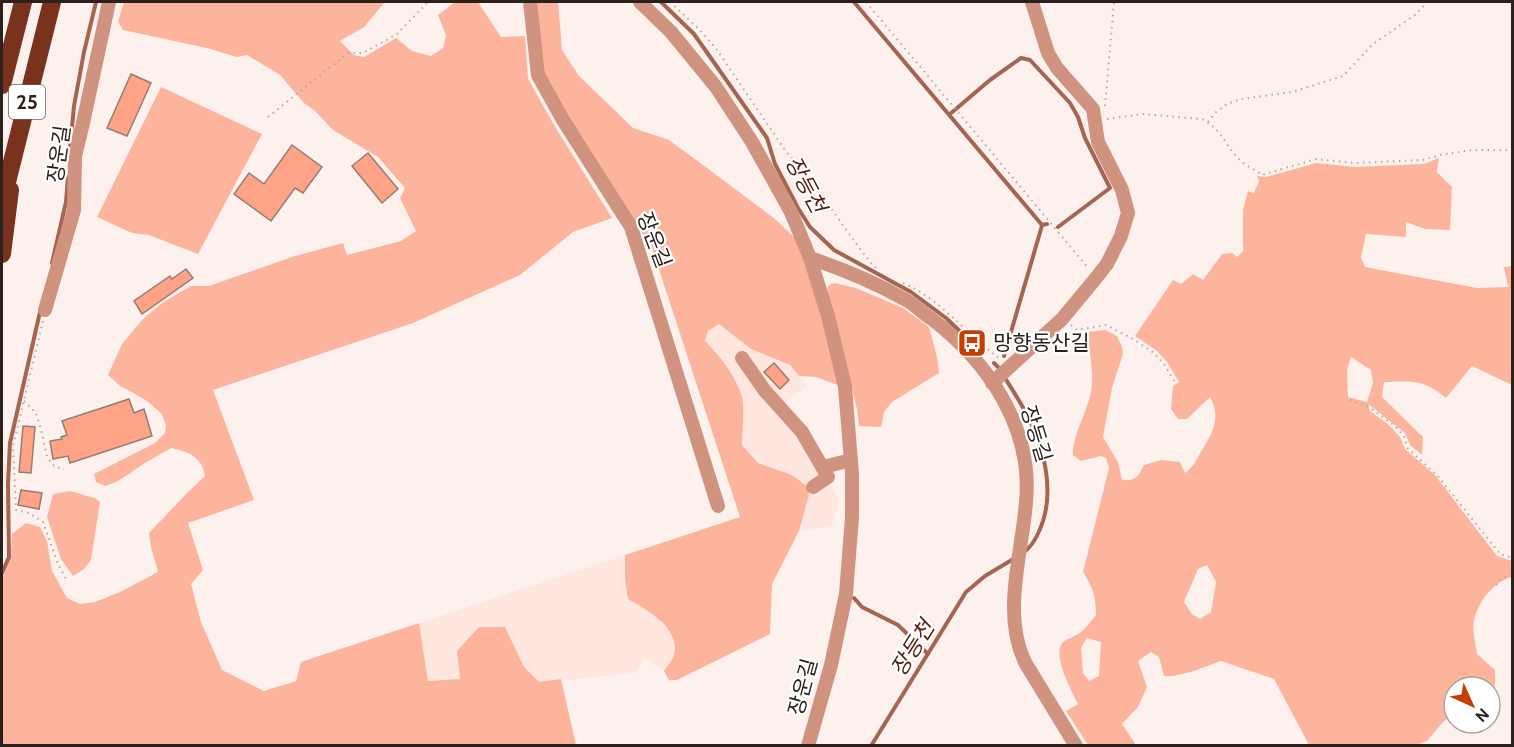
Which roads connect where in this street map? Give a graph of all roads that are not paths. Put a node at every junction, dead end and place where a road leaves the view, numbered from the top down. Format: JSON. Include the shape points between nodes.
{"nodes":[{"id":1,"x":23,"y":2,"type":"edge"},
{"id":2,"x":52,"y":2,"type":"edge"},
{"id":3,"x":109,"y":2,"type":"edge"},
{"id":4,"x":530,"y":2,"type":"edge"},
{"id":5,"x":640,"y":2,"type":"edge"},
{"id":6,"x":1032,"y":2,"type":"edge"},
{"id":7,"x":2,"y":85,"type":"edge"},
{"id":8,"x":14,"y":155,"type":"junction"},
{"id":9,"x":2,"y":202,"type":"edge"},
{"id":10,"x":2,"y":254,"type":"edge"},
{"id":11,"x":810,"y":258,"type":"junction"},
{"id":12,"x":45,"y":310,"type":"road end"},
{"id":13,"x":742,"y":358,"type":"dead end"},
{"id":14,"x":1002,"y":373,"type":"junction"},
{"id":15,"x":851,"y":460,"type":"junction"},
{"id":16,"x":823,"y":467,"type":"junction"},
{"id":17,"x":813,"y":487,"type":"dead end"},
{"id":18,"x":718,"y":506,"type":"dead end"},
{"id":19,"x":808,"y":746,"type":"edge"},
{"id":20,"x":1076,"y":746,"type":"edge"}],
"edges":[{"from":1,"to":7,"type":"highway","number":"25"},
{"from":2,"to":8,"type":"highway","number":"25"},
{"from":3,"to":12,"type":"street","name":"장운길","via":[[75,156],[74,210]]},
{"from":4,"to":18,"type":"street","name":"장운길","via":[[538,75],[631,227]]},
{"from":5,"to":11,"type":"street","name":"장운길","via":[[686,48],[753,142],[791,212]]},
{"from":6,"to":14,"type":"street","via":[[1057,68],[1093,109],[1098,142],[1122,190],[1128,213],[1121,236],[1096,278],[1062,319]]},
{"from":8,"to":9,"type":"highway","number":"25"},
{"from":8,"to":10,"type":"highway"},
{"from":11,"to":14,"type":"street","name":"장등길","via":[[841,268],[908,301],[943,328],[979,364]]},
{"from":11,"to":15,"type":"street","name":"장운길","via":[[845,387]]},
{"from":13,"to":16,"type":"street","via":[[802,432]]},
{"from":14,"to":20,"type":"street","name":"장등길","via":[[1027,474],[1014,624],[1020,652]]},
{"from":15,"to":16,"type":"street"},
{"from":15,"to":19,"type":"street","name":"장운길","via":[[852,517],[846,594]]},
{"from":16,"to":17,"type":"street","via":[[828,477]]}]}
